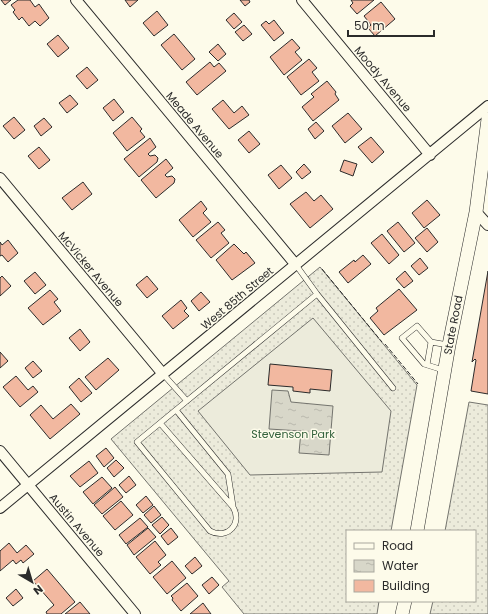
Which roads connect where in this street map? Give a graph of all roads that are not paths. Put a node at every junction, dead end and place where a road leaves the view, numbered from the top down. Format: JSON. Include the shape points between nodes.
{"nodes":[{"id":1,"x":76,"y":0,"type":"edge"},
{"id":2,"x":302,"y":0,"type":"edge"},
{"id":3,"x":488,"y":106,"type":"edge"},
{"id":4,"x":488,"y":119,"type":"edge"},
{"id":5,"x":430,"y":155,"type":"junction"},
{"id":6,"x":0,"y":178,"type":"edge"},
{"id":7,"x":476,"y":212,"type":"junction"},
{"id":8,"x":488,"y":225,"type":"edge"},
{"id":9,"x":296,"y":265,"type":"junction"},
{"id":10,"x":317,"y":294,"type":"junction"},
{"id":11,"x":431,"y":342,"type":"junction"},
{"id":12,"x":449,"y":345,"type":"junction"},
{"id":13,"x":427,"y":365,"type":"junction"},
{"id":14,"x":444,"y":370,"type":"junction"},
{"id":15,"x":164,"y":374,"type":"junction"},
{"id":16,"x":393,"y":388,"type":"dead end"},
{"id":17,"x":187,"y":401,"type":"junction"},
{"id":18,"x":176,"y":410,"type":"junction"},
{"id":19,"x":160,"y":423,"type":"junction"},
{"id":20,"x":0,"y":451,"type":"edge"},
{"id":21,"x":28,"y":485,"type":"junction"},
{"id":22,"x":233,"y":507,"type":"junction"},
{"id":23,"x":0,"y":508,"type":"edge"},
{"id":24,"x":417,"y":530,"type":"edge"},
{"id":25,"x":405,"y":602,"type":"edge"},
{"id":26,"x":135,"y":614,"type":"edge"},
{"id":27,"x":402,"y":614,"type":"edge"}],
"edges":[{"from":1,"to":9,"type":"street","name":"Meade Avenue"},
{"from":2,"to":5,"type":"street","name":"Moody Avenue"},
{"from":3,"to":5,"type":"street","name":"West 85th Street"},
{"from":4,"to":7,"type":"street","name":"State Road"},
{"from":5,"to":9,"type":"street","name":"West 85th Street"},
{"from":6,"to":15,"type":"street","name":"McVicker Avenue"},
{"from":7,"to":8,"type":"street"},
{"from":7,"to":12,"type":"street","name":"State Road"},
{"from":9,"to":10,"type":"lane"},
{"from":9,"to":15,"type":"street","name":"West 85th Street"},
{"from":10,"to":16,"type":"lane"},
{"from":10,"to":17,"type":"lane"},
{"from":11,"to":12,"type":"lane"},
{"from":11,"to":13,"type":"lane"},
{"from":11,"to":13,"type":"lane","via":[[417,326],[402,338]]},
{"from":12,"to":14,"type":"street","name":"State Road"},
{"from":13,"to":14,"type":"lane"},
{"from":14,"to":24,"type":"street","name":"State Road"},
{"from":15,"to":17,"type":"lane"},
{"from":15,"to":21,"type":"street","name":"West 85th Street"},
{"from":17,"to":18,"type":"lane"},
{"from":18,"to":19,"type":"lane"},
{"from":18,"to":22,"type":"lane","via":[[228,474]]},
{"from":19,"to":22,"type":"lane"},
{"from":19,"to":22,"type":"lane","via":[[137,442],[210,531],[220,534],[230,531],[237,517]]},
{"from":20,"to":21,"type":"street","name":"Austin Avenue"},
{"from":21,"to":23,"type":"street","name":"West 85th Street"},
{"from":21,"to":26,"type":"street","name":"Austin Avenue"},
{"from":25,"to":27,"type":"street"}]}
